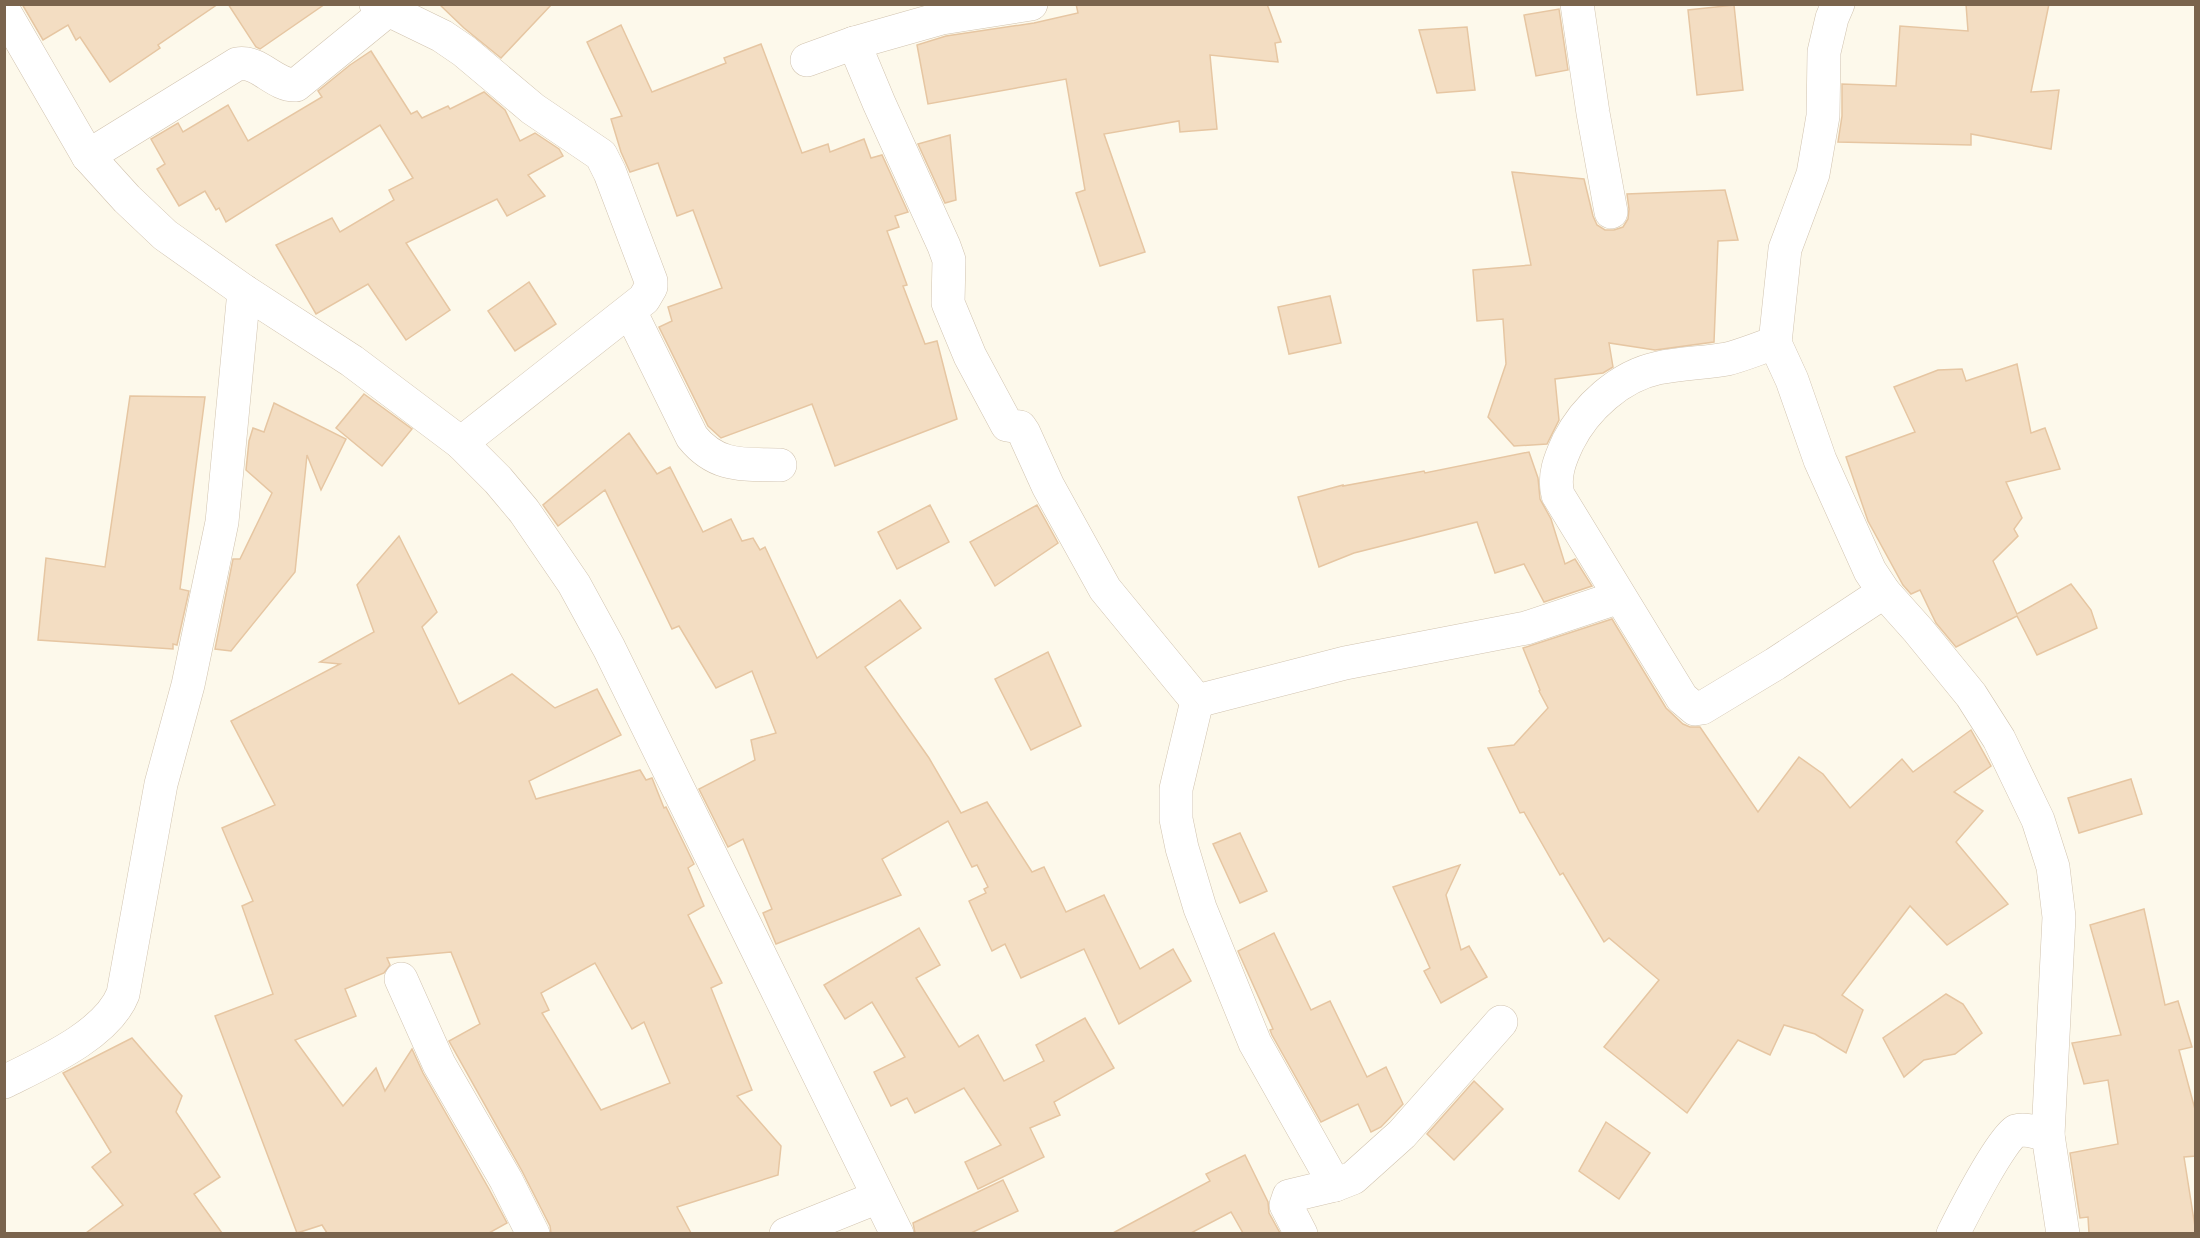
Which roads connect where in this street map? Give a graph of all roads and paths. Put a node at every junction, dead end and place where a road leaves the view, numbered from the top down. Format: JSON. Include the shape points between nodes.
{"nodes":[{"id":1,"x":1031,"y":4,"type":"edge"},
{"id":2,"x":1577,"y":4,"type":"edge"},
{"id":3,"x":1838,"y":4,"type":"edge"},
{"id":4,"x":995,"y":7,"type":"edge"},
{"id":5,"x":382,"y":8,"type":"edge"},
{"id":6,"x":4,"y":11,"type":"edge"},
{"id":7,"x":854,"y":43,"type":"junction"},
{"id":8,"x":807,"y":60,"type":"dead end"},
{"id":9,"x":87,"y":156,"type":"junction"},
{"id":10,"x":1611,"y":212,"type":"dead end"},
{"id":11,"x":244,"y":291,"type":"junction"},
{"id":12,"x":630,"y":311,"type":"junction"},
{"id":13,"x":1775,"y":343,"type":"junction"},
{"id":14,"x":461,"y":443,"type":"junction"},
{"id":15,"x":780,"y":465,"type":"dead end"},
{"id":16,"x":1884,"y":592,"type":"junction"},
{"id":17,"x":1619,"y":597,"type":"junction"},
{"id":18,"x":1197,"y":701,"type":"junction"},
{"id":19,"x":401,"y":979,"type":"dead end"},
{"id":20,"x":1501,"y":1022,"type":"dead end"},
{"id":21,"x":4,"y":1082,"type":"edge"},
{"id":22,"x":2049,"y":1135,"type":"junction"},
{"id":23,"x":1335,"y":1185,"type":"junction"},
{"id":24,"x":878,"y":1197,"type":"junction"},
{"id":25,"x":533,"y":1233,"type":"edge"},
{"id":26,"x":786,"y":1233,"type":"edge"},
{"id":27,"x":897,"y":1233,"type":"edge"},
{"id":28,"x":1301,"y":1233,"type":"edge"},
{"id":29,"x":1953,"y":1233,"type":"edge"},
{"id":30,"x":2063,"y":1233,"type":"edge"}],
"edges":[{"from":1,"to":4,"type":"street"},
{"from":2,"to":10,"type":"street"},
{"from":3,"to":13,"type":"street","via":[[1824,52],[1823,116],[1813,174],[1785,249]]},
{"from":4,"to":7,"type":"street"},
{"from":5,"to":9,"type":"street","via":[[296,85],[249,63],[237,64]]},
{"from":5,"to":12,"type":"street","via":[[442,36],[533,109],[601,155],[651,281],[648,295]]},
{"from":6,"to":9,"type":"street"},
{"from":7,"to":8,"type":"street"},
{"from":7,"to":18,"type":"street","via":[[944,246],[949,260],[948,303],[970,356],[1007,425],[1020,427],[1024,433],[1048,486],[1105,589]]},
{"from":9,"to":11,"type":"street","via":[[165,235]]},
{"from":11,"to":14,"type":"street","via":[[352,362]]},
{"from":11,"to":21,"type":"street","via":[[222,522],[188,685],[161,784],[123,994],[114,1013],[96,1029],[49,1060]]},
{"from":12,"to":14,"type":"street"},
{"from":12,"to":15,"type":"street","via":[[702,450],[733,464]]},
{"from":13,"to":16,"type":"street","via":[[1820,460],[1870,571]]},
{"from":13,"to":17,"type":"street","via":[[1729,358],[1655,368],[1637,375],[1602,398],[1573,433],[1556,477],[1558,495]]},
{"from":14,"to":24,"type":"street","via":[[524,511],[574,584]]},
{"from":16,"to":17,"type":"street","via":[[1699,709],[1682,698]]},
{"from":16,"to":22,"type":"street","via":[[1971,694],[1999,740],[2038,820],[2054,867],[2059,916]]},
{"from":17,"to":18,"type":"street","via":[[1526,628],[1345,663]]},
{"from":18,"to":23,"type":"street","via":[[1176,789],[1176,819],[1182,848],[1200,908],[1254,1043]]},
{"from":19,"to":25,"type":"street","via":[[439,1064]]},
{"from":20,"to":23,"type":"street","via":[[1402,1134],[1353,1178]]},
{"from":22,"to":29,"type":"street","via":[[2021,1130],[2010,1136]]},
{"from":22,"to":30,"type":"street"},
{"from":23,"to":28,"type":"street","via":[[1288,1198],[1286,1205]]},
{"from":24,"to":26,"type":"street"},
{"from":24,"to":27,"type":"street"}]}
